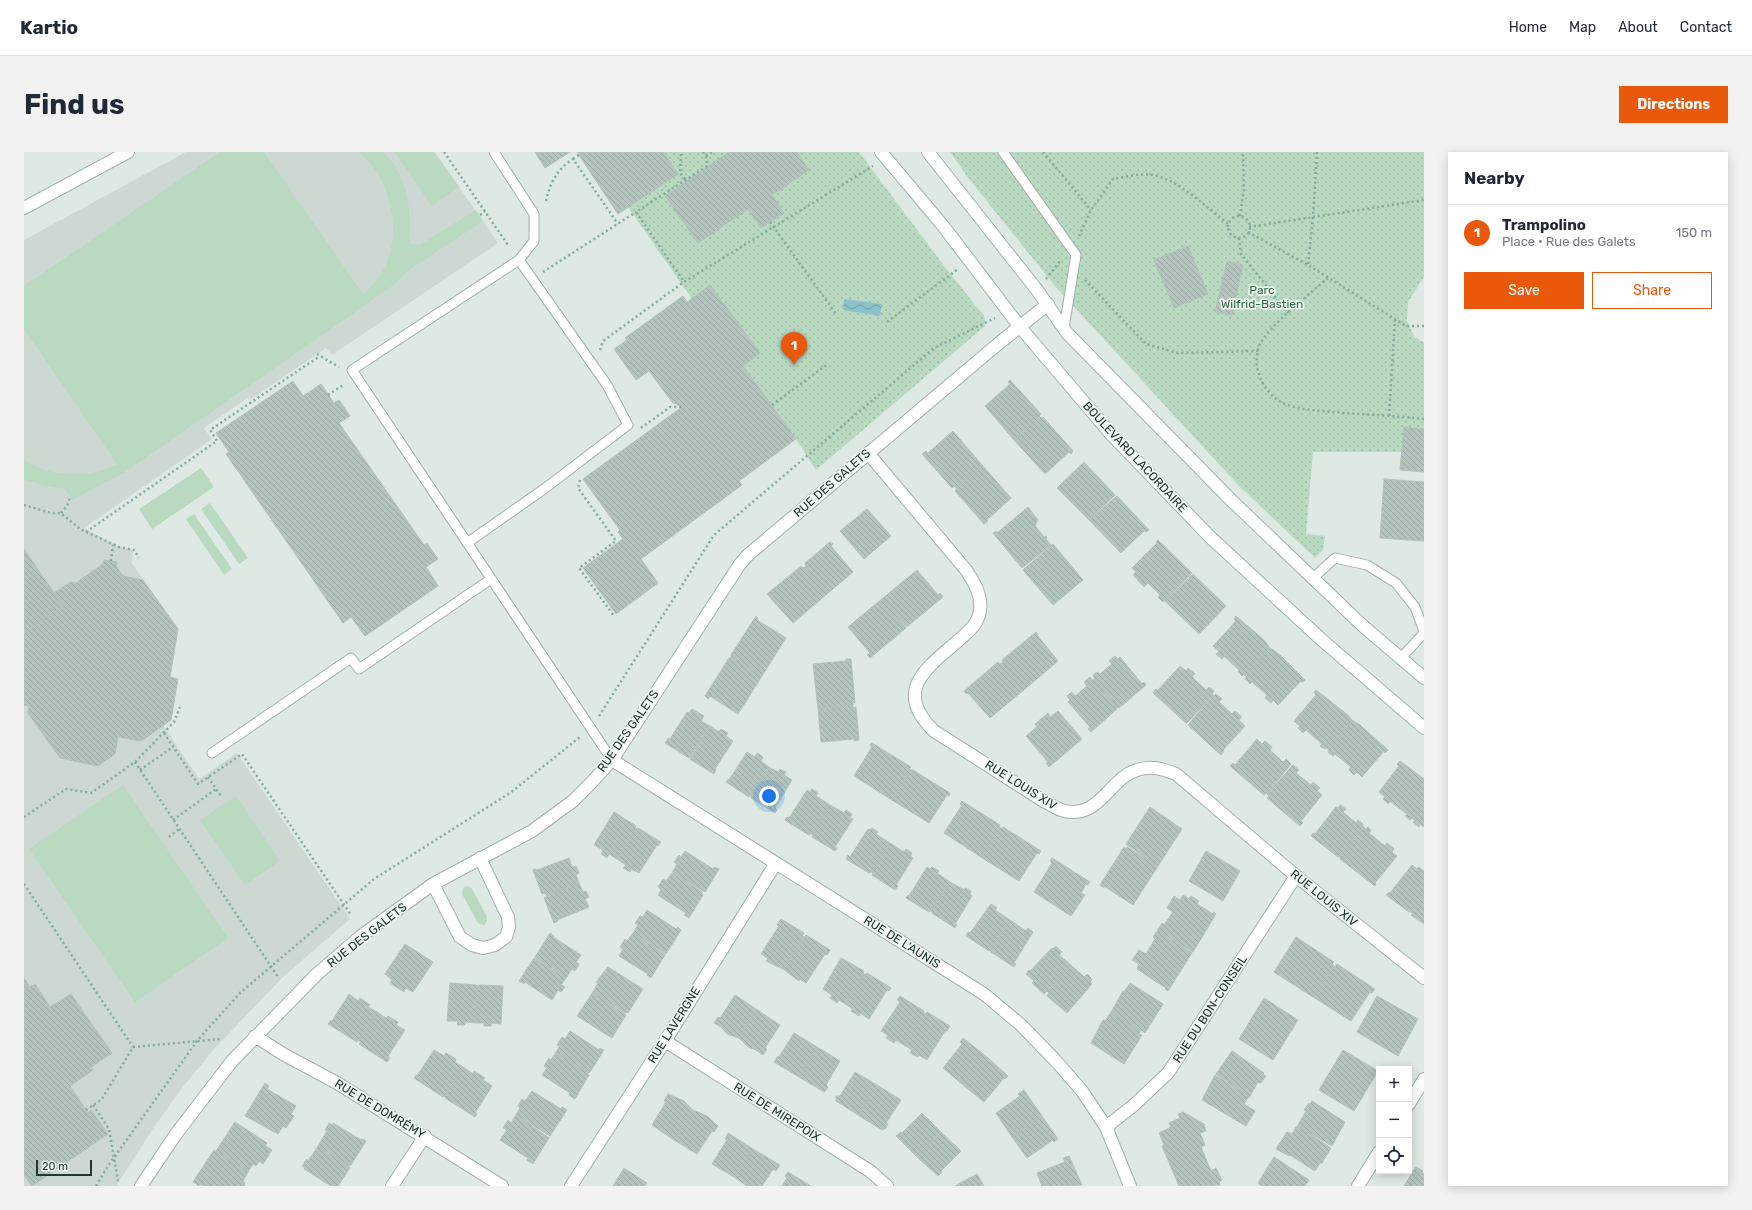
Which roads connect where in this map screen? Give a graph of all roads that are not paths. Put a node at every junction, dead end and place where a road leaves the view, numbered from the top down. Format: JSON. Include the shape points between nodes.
{"nodes":[{"id":1,"x":128,"y":152,"type":"edge"},
{"id":2,"x":494,"y":152,"type":"edge"},
{"id":3,"x":928,"y":152,"type":"edge"},
{"id":4,"x":1003,"y":152,"type":"edge"},
{"id":5,"x":883,"y":155,"type":"edge"},
{"id":6,"x":24,"y":208,"type":"edge"},
{"id":7,"x":519,"y":260,"type":"junction"},
{"id":8,"x":1048,"y":304,"type":"junction"},
{"id":9,"x":1020,"y":327,"type":"junction"},
{"id":10,"x":1064,"y":328,"type":"junction"},
{"id":11,"x":868,"y":453,"type":"junction"},
{"id":12,"x":467,"y":543,"type":"junction"},
{"id":13,"x":1313,"y":578,"type":"junction"},
{"id":14,"x":491,"y":579,"type":"junction"},
{"id":15,"x":1424,"y":632,"type":"edge"},
{"id":16,"x":1401,"y":658,"type":"junction"},
{"id":17,"x":1424,"y":678,"type":"edge"},
{"id":18,"x":1424,"y":728,"type":"edge"},
{"id":19,"x":212,"y":754,"type":"dead end"},
{"id":20,"x":612,"y":760,"type":"junction"},
{"id":21,"x":480,"y":858,"type":"junction"},
{"id":22,"x":776,"y":863,"type":"junction"},
{"id":23,"x":1296,"y":876,"type":"junction"},
{"id":24,"x":433,"y":884,"type":"junction"},
{"id":25,"x":1424,"y":978,"type":"edge"},
{"id":26,"x":255,"y":1036,"type":"junction"},
{"id":27,"x":665,"y":1041,"type":"junction"},
{"id":28,"x":1424,"y":1079,"type":"edge"},
{"id":29,"x":1410,"y":1102,"type":"edge"},
{"id":30,"x":1106,"y":1128,"type":"junction"},
{"id":31,"x":425,"y":1136,"type":"junction"},
{"id":32,"x":1376,"y":1157,"type":"edge"},
{"id":33,"x":141,"y":1186,"type":"edge"},
{"id":34,"x":392,"y":1186,"type":"edge"},
{"id":35,"x":502,"y":1186,"type":"edge"},
{"id":36,"x":570,"y":1186,"type":"edge"},
{"id":37,"x":887,"y":1186,"type":"edge"},
{"id":38,"x":1130,"y":1186,"type":"edge"},
{"id":39,"x":1358,"y":1186,"type":"edge"}],
"edges":[{"from":1,"to":6,"type":"street"},
{"from":2,"to":7,"type":"lane","via":[[534,214],[534,241]]},
{"from":3,"to":8,"type":"street"},
{"from":4,"to":10,"type":"lane","via":[[1076,255]]},
{"from":5,"to":9,"type":"street","name":"BOULEVARD LACORDAIRE","via":[[970,260]]},
{"from":7,"to":12,"type":"lane","via":[[607,385],[628,425]]},
{"from":7,"to":12,"type":"lane","via":[[352,370]]},
{"from":8,"to":9,"type":"street","name":"RUE DES GALETS"},
{"from":8,"to":10,"type":"street"},
{"from":9,"to":11,"type":"street","name":"RUE DES GALETS"},
{"from":9,"to":18,"type":"street","name":"BOULEVARD LACORDAIRE","via":[[1110,433],[1210,537],[1323,641]]},
{"from":10,"to":13,"type":"street","via":[[1172,442]]},
{"from":11,"to":20,"type":"street","name":"RUE DES GALETS","via":[[740,564]]},
{"from":11,"to":23,"type":"street","name":"RUE LOUIS XIV","via":[[966,570],[978,593],[980,610],[974,625],[927,668],[916,684],[915,703],[922,719],[934,731],[1061,810],[1074,812],[1097,804],[1127,775],[1137,770],[1158,768],[1176,774]]},
{"from":12,"to":14,"type":"lane"},
{"from":13,"to":15,"type":"lane","via":[[1335,558],[1367,565],[1396,583],[1415,607]]},
{"from":13,"to":16,"type":"street"},
{"from":14,"to":19,"type":"lane","via":[[359,669],[351,658]]},
{"from":14,"to":20,"type":"lane"},
{"from":15,"to":16,"type":"lane"},
{"from":16,"to":17,"type":"street"},
{"from":20,"to":21,"type":"street","name":"RUE DES GALETS","via":[[556,815],[532,831]]},
{"from":20,"to":22,"type":"street","name":"RUE DE L'AUNIS"},
{"from":21,"to":24,"type":"street","name":"RUE DES GALETS"},
{"from":21,"to":24,"type":"street","via":[[508,917],[506,937],[495,945],[483,948],[472,945],[460,937]]},
{"from":22,"to":27,"type":"street","name":"RUE LAVERGNE"},
{"from":22,"to":30,"type":"street","name":"RUE DE L'AUNIS","via":[[984,994],[1022,1024],[1082,1092]]},
{"from":23,"to":25,"type":"street","name":"RUE LOUIS XIV"},
{"from":23,"to":30,"type":"street","name":"RUE DU BON-CONSEIL","via":[[1168,1073],[1134,1106]]},
{"from":24,"to":26,"type":"street","name":"RUE DES GALETS","via":[[362,936],[320,971]]},
{"from":26,"to":31,"type":"street","name":"RUE DE DOMRÉMY"},
{"from":26,"to":33,"type":"street","name":"RUE DES GALETS","via":[[208,1089]]},
{"from":27,"to":36,"type":"street","name":"RUE LAVERGNE"},
{"from":27,"to":37,"type":"street","name":"RUE DE MIREPOIX","via":[[870,1171]]},
{"from":28,"to":29,"type":"street"},
{"from":30,"to":38,"type":"street","name":"RUE DE L'AUNIS"},
{"from":31,"to":34,"type":"street"},
{"from":31,"to":35,"type":"street","name":"RUE DE DOMRÉMY"},
{"from":32,"to":39,"type":"street"}]}
